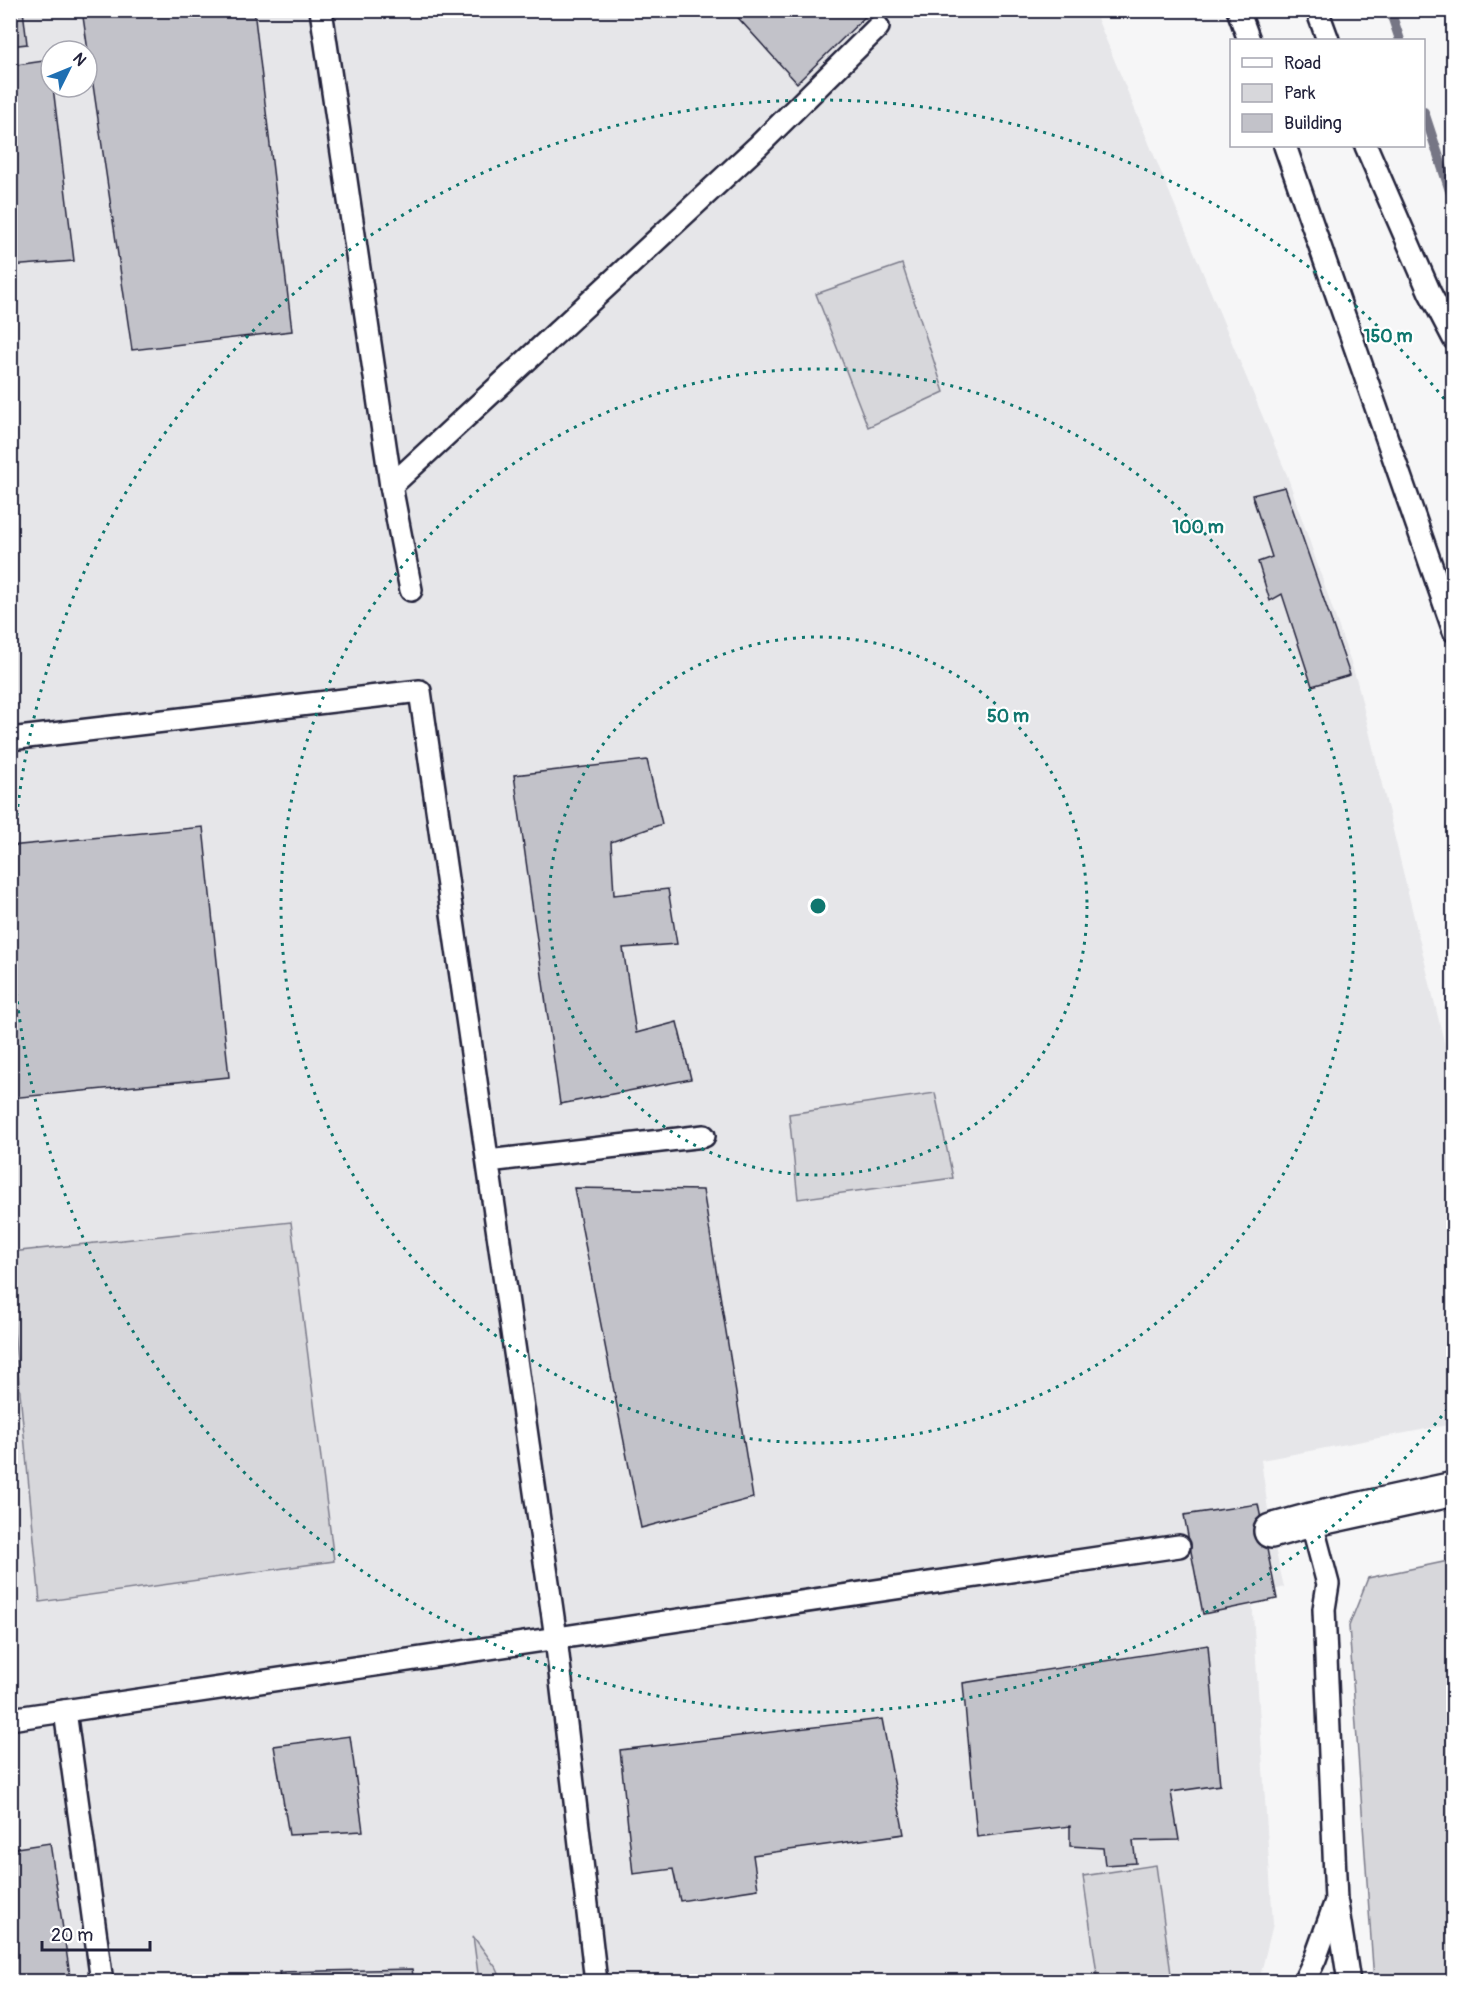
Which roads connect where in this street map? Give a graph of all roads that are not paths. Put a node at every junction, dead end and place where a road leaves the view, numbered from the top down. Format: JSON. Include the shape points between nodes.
{"nodes":[{"id":1,"x":321,"y":10,"type":"edge"},
{"id":2,"x":1238,"y":10,"type":"edge"},
{"id":3,"x":1317,"y":10,"type":"edge"},
{"id":4,"x":878,"y":27,"type":"dead end"},
{"id":5,"x":1249,"y":39,"type":"edge"},
{"id":6,"x":1328,"y":39,"type":"edge"},
{"id":7,"x":1285,"y":147,"type":"edge"},
{"id":8,"x":1366,"y":147,"type":"edge"},
{"id":9,"x":1454,"y":339,"type":"edge"},
{"id":10,"x":391,"y":486,"type":"junction"},
{"id":11,"x":411,"y":590,"type":"dead end"},
{"id":12,"x":1454,"y":631,"type":"edge"},
{"id":13,"x":10,"y":738,"type":"edge"},
{"id":14,"x":704,"y":1136,"type":"dead end"},
{"id":15,"x":488,"y":1161,"type":"junction"},
{"id":16,"x":1454,"y":1489,"type":"edge"},
{"id":17,"x":1311,"y":1520,"type":"junction"},
{"id":18,"x":1269,"y":1532,"type":"dead end"},
{"id":19,"x":1179,"y":1546,"type":"dead end"},
{"id":20,"x":556,"y":1638,"type":"junction"},
{"id":21,"x":65,"y":1711,"type":"junction"},
{"id":22,"x":10,"y":1719,"type":"edge"},
{"id":23,"x":1336,"y":1901,"type":"junction"},
{"id":24,"x":102,"y":1982,"type":"edge"},
{"id":25,"x":596,"y":1982,"type":"edge"},
{"id":26,"x":1304,"y":1982,"type":"edge"},
{"id":27,"x":1349,"y":1982,"type":"edge"}],
"edges":[{"from":1,"to":10,"type":"lane"},
{"from":2,"to":5,"type":"lane"},
{"from":3,"to":6,"type":"lane"},
{"from":4,"to":10,"type":"lane","via":[[750,153]]},
{"from":7,"to":12,"type":"lane"},
{"from":8,"to":9,"type":"lane"},
{"from":10,"to":11,"type":"lane"},
{"from":13,"to":15,"type":"lane","via":[[420,691]]},
{"from":14,"to":15,"type":"lane"},
{"from":15,"to":20,"type":"lane"},
{"from":16,"to":17,"type":"street"},
{"from":17,"to":18,"type":"street"},
{"from":17,"to":23,"type":"lane","via":[[1329,1584],[1324,1609]]},
{"from":19,"to":20,"type":"lane"},
{"from":20,"to":21,"type":"lane"},
{"from":20,"to":25,"type":"lane"},
{"from":21,"to":22,"type":"lane"},
{"from":21,"to":24,"type":"lane"},
{"from":23,"to":26,"type":"lane"},
{"from":23,"to":27,"type":"lane"}]}
